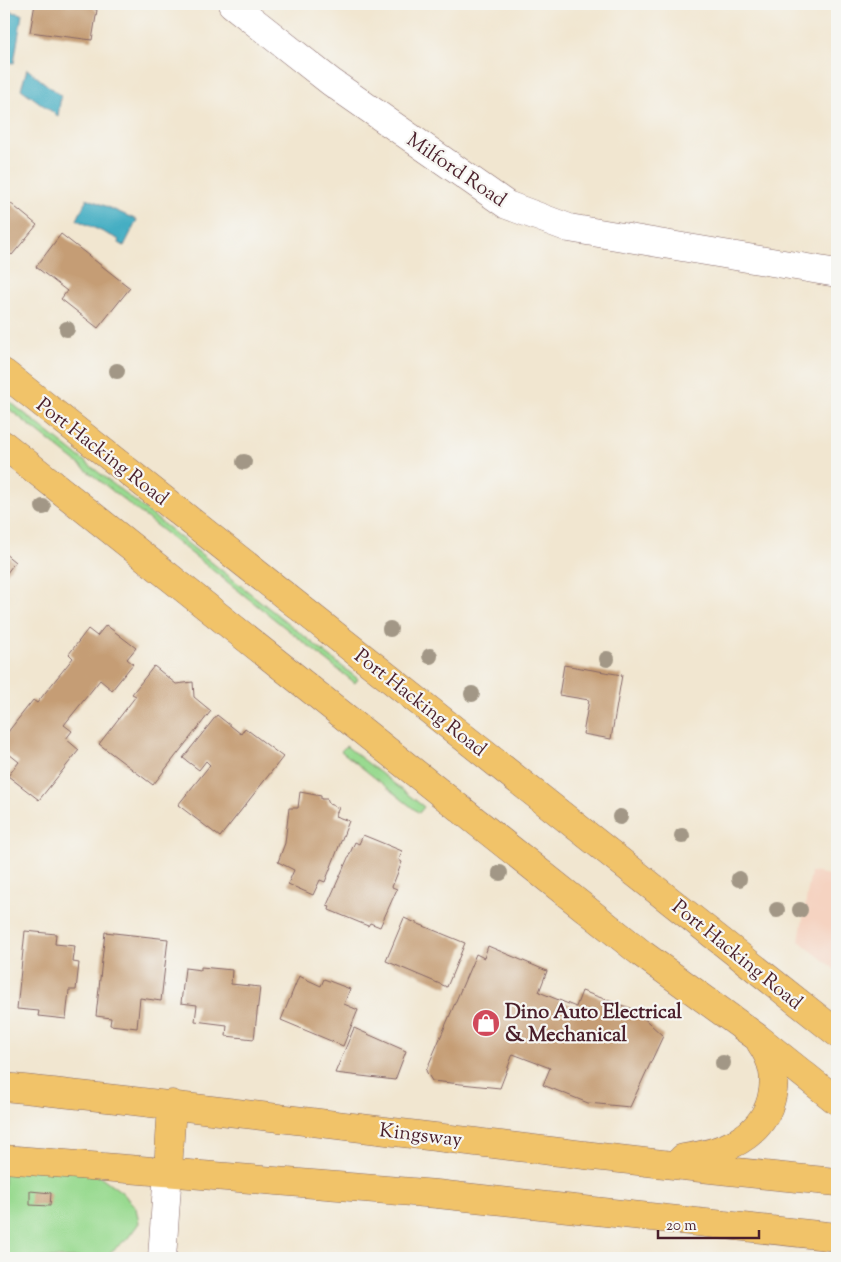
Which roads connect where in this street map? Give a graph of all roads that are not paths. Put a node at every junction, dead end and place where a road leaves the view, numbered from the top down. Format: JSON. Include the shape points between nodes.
{"nodes":[{"id":1,"x":232,"y":4,"type":"edge"},
{"id":2,"x":837,"y":273,"type":"edge"},
{"id":3,"x":4,"y":373,"type":"edge"},
{"id":4,"x":4,"y":445,"type":"edge"},
{"id":5,"x":837,"y":1033,"type":"edge"},
{"id":6,"x":758,"y":1038,"type":"junction"},
{"id":7,"x":4,"y":1087,"type":"edge"},
{"id":8,"x":837,"y":1101,"type":"edge"},
{"id":9,"x":172,"y":1104,"type":"junction"},
{"id":10,"x":4,"y":1160,"type":"edge"},
{"id":11,"x":650,"y":1161,"type":"junction"},
{"id":12,"x":168,"y":1171,"type":"junction"},
{"id":13,"x":837,"y":1182,"type":"edge"},
{"id":14,"x":837,"y":1237,"type":"edge"},
{"id":15,"x":162,"y":1258,"type":"edge"}],
"edges":[{"from":1,"to":2,"type":"street","name":"Milford Road","via":[[331,82],[507,205],[569,228]]},
{"from":3,"to":5,"type":"main road","name":"Port Hacking Road"},
{"from":4,"to":6,"type":"main road","via":[[641,953]]},
{"from":6,"to":8,"type":"main road"},
{"from":6,"to":11,"type":"main road","via":[[768,1055],[774,1076],[769,1106],[760,1125],[745,1138],[720,1150],[699,1156]]},
{"from":7,"to":9,"type":"main road","name":"Kingsway"},
{"from":9,"to":11,"type":"main road","name":"Kingsway"},
{"from":9,"to":12,"type":"main road"},
{"from":10,"to":12,"type":"main road"},
{"from":11,"to":13,"type":"main road","name":"Kingsway"},
{"from":12,"to":14,"type":"main road","via":[[437,1194]]},
{"from":12,"to":15,"type":"street"}]}
